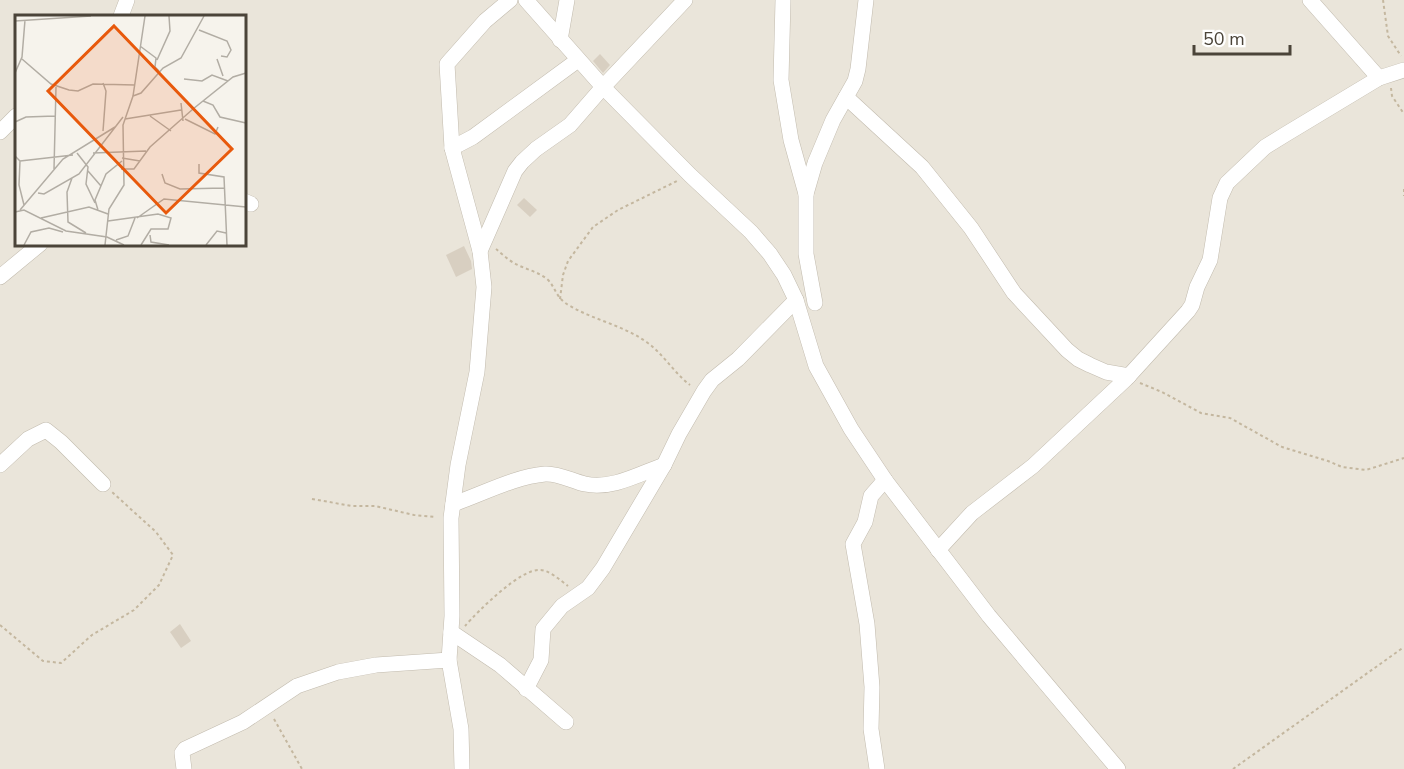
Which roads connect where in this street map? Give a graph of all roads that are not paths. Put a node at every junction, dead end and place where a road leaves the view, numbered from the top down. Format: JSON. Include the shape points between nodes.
{"nodes":[{"id":1,"x":127,"y":0,"type":"edge"},
{"id":2,"x":510,"y":0,"type":"edge"},
{"id":3,"x":526,"y":0,"type":"edge"},
{"id":4,"x":567,"y":0,"type":"edge"},
{"id":5,"x":685,"y":0,"type":"edge"},
{"id":6,"x":783,"y":0,"type":"edge"},
{"id":7,"x":866,"y":0,"type":"edge"},
{"id":8,"x":1310,"y":0,"type":"edge"},
{"id":9,"x":121,"y":15,"type":"edge"},
{"id":10,"x":560,"y":40,"type":"junction"},
{"id":11,"x":578,"y":60,"type":"junction"},
{"id":12,"x":1392,"y":74,"type":"edge"},
{"id":13,"x":603,"y":87,"type":"junction"},
{"id":14,"x":846,"y":97,"type":"junction"},
{"id":15,"x":15,"y":117,"type":"edge"},
{"id":16,"x":0,"y":132,"type":"edge"},
{"id":17,"x":452,"y":148,"type":"junction"},
{"id":18,"x":806,"y":194,"type":"junction"},
{"id":19,"x":482,"y":245,"type":"junction"},
{"id":20,"x":38,"y":246,"type":"edge"},
{"id":21,"x":0,"y":277,"type":"edge"},
{"id":22,"x":796,"y":300,"type":"junction"},
{"id":23,"x":815,"y":303,"type":"dead end"},
{"id":24,"x":1127,"y":377,"type":"junction"},
{"id":25,"x":0,"y":465,"type":"edge"},
{"id":26,"x":664,"y":465,"type":"junction"},
{"id":27,"x":885,"y":480,"type":"junction"},
{"id":28,"x":103,"y":484,"type":"road end"},
{"id":29,"x":452,"y":511,"type":"junction"},
{"id":30,"x":938,"y":550,"type":"junction"},
{"id":31,"x":454,"y":633,"type":"junction"},
{"id":32,"x":450,"y":660,"type":"junction"},
{"id":33,"x":526,"y":689,"type":"junction"},
{"id":34,"x":566,"y":722,"type":"dead end"},
{"id":35,"x":184,"y":769,"type":"edge"},
{"id":36,"x":462,"y":769,"type":"edge"},
{"id":37,"x":877,"y":769,"type":"edge"},
{"id":38,"x":1118,"y":769,"type":"edge"}],
"edges":[{"from":1,"to":9,"type":"street"},
{"from":2,"to":17,"type":"street","via":[[485,21],[447,64]]},
{"from":3,"to":10,"type":"street"},
{"from":4,"to":10,"type":"street"},
{"from":5,"to":13,"type":"street"},
{"from":6,"to":18,"type":"street","via":[[781,80],[791,140]]},
{"from":7,"to":14,"type":"street","via":[[858,69]]},
{"from":8,"to":12,"type":"street"},
{"from":10,"to":11,"type":"street"},
{"from":11,"to":13,"type":"street"},
{"from":11,"to":17,"type":"street","via":[[473,137]]},
{"from":12,"to":24,"type":"street","via":[[1265,147],[1227,183],[1220,198],[1210,260],[1192,305]]},
{"from":13,"to":19,"type":"street","via":[[570,125],[522,162]]},
{"from":13,"to":22,"type":"street","via":[[751,232],[784,275]]},
{"from":14,"to":18,"type":"street","via":[[833,120]]},
{"from":14,"to":24,"type":"street","via":[[922,167],[971,228],[1014,293],[1067,350],[1090,365]]},
{"from":15,"to":16,"type":"street"},
{"from":17,"to":19,"type":"street"},
{"from":18,"to":23,"type":"street","via":[[806,254]]},
{"from":19,"to":29,"type":"street","via":[[477,372]]},
{"from":20,"to":21,"type":"street"},
{"from":22,"to":26,"type":"street","via":[[712,380]]},
{"from":22,"to":27,"type":"street","via":[[816,366]]},
{"from":24,"to":30,"type":"street","via":[[1033,466],[972,513]]},
{"from":25,"to":28,"type":"street","via":[[28,439],[46,430]]},
{"from":26,"to":29,"type":"street","via":[[598,485],[547,474],[528,477]]},
{"from":26,"to":33,"type":"street","via":[[588,588],[562,606],[543,629],[541,660]]},
{"from":27,"to":30,"type":"street"},
{"from":27,"to":37,"type":"street","via":[[871,496],[865,522],[853,544],[867,624]]},
{"from":29,"to":31,"type":"street"},
{"from":30,"to":38,"type":"street"},
{"from":31,"to":32,"type":"street"},
{"from":31,"to":33,"type":"street"},
{"from":32,"to":35,"type":"street","via":[[376,665],[297,686],[243,722],[185,749]]},
{"from":32,"to":36,"type":"street","via":[[461,729]]},
{"from":33,"to":34,"type":"street"}]}
